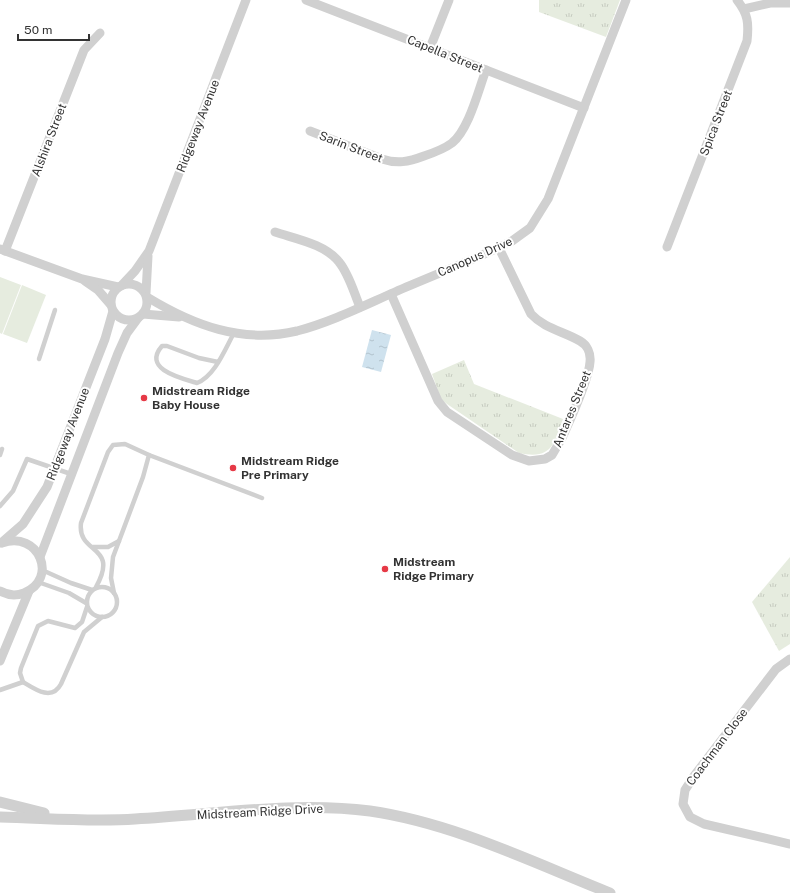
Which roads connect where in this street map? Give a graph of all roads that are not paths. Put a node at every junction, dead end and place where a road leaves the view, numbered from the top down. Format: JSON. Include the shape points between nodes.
{"nodes":[{"id":1,"x":246,"y":0,"type":"edge"},
{"id":2,"x":307,"y":0,"type":"edge"},
{"id":3,"x":449,"y":0,"type":"edge"},
{"id":4,"x":626,"y":0,"type":"edge"},
{"id":5,"x":736,"y":0,"type":"edge"},
{"id":6,"x":790,"y":3,"type":"edge"},
{"id":7,"x":744,"y":9,"type":"junction"},
{"id":8,"x":100,"y":33,"type":"dead end"},
{"id":9,"x":430,"y":48,"type":"junction"},
{"id":10,"x":486,"y":70,"type":"junction"},
{"id":11,"x":584,"y":108,"type":"junction"},
{"id":12,"x":310,"y":131,"type":"dead end"},
{"id":13,"x":275,"y":232,"type":"dead end"},
{"id":14,"x":667,"y":247,"type":"dead end"},
{"id":15,"x":499,"y":248,"type":"junction"},
{"id":16,"x":3,"y":250,"type":"edge"},
{"id":17,"x":149,"y":251,"type":"junction"},
{"id":18,"x":82,"y":279,"type":"junction"},
{"id":19,"x":120,"y":287,"type":"junction"},
{"id":20,"x":391,"y":294,"type":"junction"},
{"id":21,"x":146,"y":295,"type":"junction"},
{"id":22,"x":360,"y":307,"type":"junction"},
{"id":23,"x":112,"y":308,"type":"junction"},
{"id":24,"x":55,"y":310,"type":"dead end"},
{"id":25,"x":141,"y":316,"type":"junction"},
{"id":26,"x":182,"y":318,"type":"junction"},
{"id":27,"x":234,"y":333,"type":"junction"},
{"id":28,"x":40,"y":359,"type":"dead end"},
{"id":29,"x":218,"y":362,"type":"junction"},
{"id":30,"x":2,"y":449,"type":"dead end"},
{"id":31,"x":0,"y":455,"type":"edge"},
{"id":32,"x":149,"y":455,"type":"junction"},
{"id":33,"x":55,"y":468,"type":"junction"},
{"id":34,"x":71,"y":474,"type":"junction"},
{"id":35,"x":262,"y":498,"type":"dead end"},
{"id":36,"x":0,"y":506,"type":"edge"},
{"id":37,"x":119,"y":540,"type":"junction"},
{"id":38,"x":0,"y":544,"type":"edge"},
{"id":39,"x":92,"y":547,"type":"junction"},
{"id":40,"x":40,"y":557,"type":"junction"},
{"id":41,"x":42,"y":570,"type":"junction"},
{"id":42,"x":38,"y":582,"type":"junction"},
{"id":43,"x":94,"y":588,"type":"junction"},
{"id":44,"x":0,"y":590,"type":"edge"},
{"id":45,"x":29,"y":591,"type":"junction"},
{"id":46,"x":114,"y":593,"type":"junction"},
{"id":47,"x":87,"y":605,"type":"junction"},
{"id":48,"x":102,"y":617,"type":"junction"},
{"id":49,"x":790,"y":659,"type":"edge"},
{"id":50,"x":0,"y":661,"type":"edge"},
{"id":51,"x":23,"y":682,"type":"junction"},
{"id":52,"x":0,"y":690,"type":"edge"},
{"id":53,"x":0,"y":802,"type":"edge"},
{"id":54,"x":0,"y":817,"type":"edge"},
{"id":55,"x":65,"y":819,"type":"junction"},
{"id":56,"x":790,"y":844,"type":"edge"},
{"id":57,"x":610,"y":893,"type":"edge"}],
"edges":[{"from":1,"to":17,"type":"street","name":"Ridgeway Avenue"},
{"from":2,"to":9,"type":"street","name":"Capella Street"},
{"from":3,"to":9,"type":"street"},
{"from":4,"to":11,"type":"street","name":"Canopus Drive"},
{"from":5,"to":7,"type":"street","name":"Spica Street"},
{"from":6,"to":7,"type":"street","via":[[770,2]]},
{"from":7,"to":14,"type":"street","name":"Spica Street","via":[[749,26],[747,41]]},
{"from":8,"to":16,"type":"street","name":"Alshira Street","via":[[84,50]]},
{"from":9,"to":10,"type":"street","name":"Capella Street"},
{"from":10,"to":11,"type":"street","name":"Capella Street"},
{"from":10,"to":12,"type":"street","name":"Sarin Street","via":[[457,137],[443,148],[409,162],[382,159]]},
{"from":11,"to":15,"type":"street","name":"Canopus Drive","via":[[548,199],[537,219],[522,235]]},
{"from":13,"to":22,"type":"street","via":[[322,249],[334,257],[345,271]]},
{"from":15,"to":20,"type":"street","name":"Canopus Drive"},
{"from":15,"to":20,"type":"street","name":"Antares Street","via":[[531,314],[538,322],[581,342],[590,354],[589,370],[558,448],[545,459],[529,461],[512,455],[441,406]]},
{"from":16,"to":18,"type":"street"},
{"from":17,"to":19,"type":"street","name":"Ridgeway Avenue","via":[[135,272]]},
{"from":17,"to":21,"type":"street","name":"Ridgeway Avenue"},
{"from":18,"to":19,"type":"street"},
{"from":18,"to":23,"type":"street","via":[[98,290]]},
{"from":19,"to":21,"type":"street","via":[[132,284],[142,289]]},
{"from":19,"to":23,"type":"street","via":[[113,294]]},
{"from":20,"to":22,"type":"street","name":"Canopus Drive"},
{"from":21,"to":25,"type":"street","via":[[148,303]]},
{"from":21,"to":26,"type":"street","name":"Canopus Drive"},
{"from":22,"to":27,"type":"street","name":"Canopus Drive","via":[[295,331],[271,334]]},
{"from":23,"to":25,"type":"street","via":[[121,319],[132,320]]},
{"from":23,"to":33,"type":"street","name":"Ridgeway Avenue","via":[[105,339]]},
{"from":24,"to":28,"type":"lane"},
{"from":25,"to":26,"type":"street","name":"Canopus Drive"},
{"from":25,"to":34,"type":"street","name":"Ridgeway Avenue","via":[[127,333],[118,352]]},
{"from":26,"to":27,"type":"street","name":"Canopus Drive"},
{"from":27,"to":29,"type":"lane"},
{"from":29,"to":29,"type":"lane","via":[[206,378],[197,383],[163,370],[155,356],[162,346],[167,346]]},
{"from":30,"to":31,"type":"lane"},
{"from":32,"to":35,"type":"lane"},
{"from":32,"to":37,"type":"lane"},
{"from":32,"to":39,"type":"lane","via":[[118,443],[113,444],[108,452],[81,523],[82,534]]},
{"from":33,"to":34,"type":"lane"},
{"from":33,"to":36,"type":"lane","via":[[27,459],[13,491]]},
{"from":33,"to":38,"type":"street","name":"Ridgeway Avenue","via":[[33,510]]},
{"from":34,"to":40,"type":"street","name":"Ridgeway Avenue"},
{"from":37,"to":39,"type":"lane","via":[[108,548]]},
{"from":37,"to":46,"type":"lane","via":[[111,569]]},
{"from":38,"to":40,"type":"street","via":[[10,540],[23,542],[35,549]]},
{"from":39,"to":43,"type":"lane","via":[[102,558],[104,567],[102,576]]},
{"from":40,"to":41,"type":"street"},
{"from":41,"to":42,"type":"street"},
{"from":41,"to":43,"type":"lane","via":[[71,583]]},
{"from":42,"to":45,"type":"street"},
{"from":42,"to":47,"type":"lane","via":[[69,593]]},
{"from":43,"to":46,"type":"lane","via":[[103,586]]},
{"from":43,"to":47,"type":"lane","via":[[87,598]]},
{"from":44,"to":45,"type":"street","via":[[12,595]]},
{"from":45,"to":50,"type":"street"},
{"from":46,"to":48,"type":"lane","via":[[117,598],[116,608],[108,616]]},
{"from":47,"to":48,"type":"lane","via":[[91,612]]},
{"from":47,"to":51,"type":"lane","via":[[82,622],[76,628],[48,621],[38,626],[21,668]]},
{"from":48,"to":51,"type":"lane","via":[[84,632],[56,692],[45,692]]},
{"from":49,"to":56,"type":"street","name":"Coachman Close","via":[[776,670],[694,776],[683,797],[685,810],[690,817],[700,823]]},
{"from":51,"to":52,"type":"lane"},
{"from":53,"to":55,"type":"street","name":"Midstream Ridge Drive"},
{"from":54,"to":55,"type":"street","name":"Midstream Ridge Drive"},
{"from":55,"to":57,"type":"street","name":"Midstream Ridge Drive","via":[[134,820],[314,806],[371,811],[432,825],[474,839]]}]}
